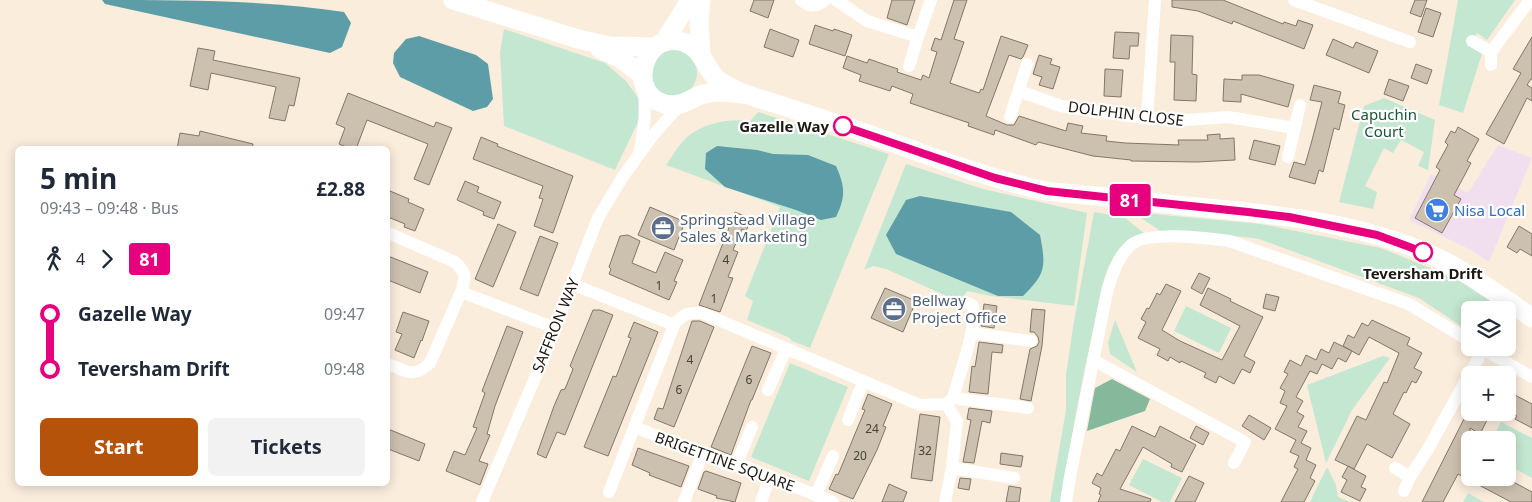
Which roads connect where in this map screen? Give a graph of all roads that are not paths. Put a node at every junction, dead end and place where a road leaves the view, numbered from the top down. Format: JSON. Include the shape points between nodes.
{"nodes":[{"id":1,"x":453,"y":0,"type":"edge"},
{"id":2,"x":690,"y":0,"type":"edge"},
{"id":3,"x":701,"y":0,"type":"edge"},
{"id":4,"x":801,"y":0,"type":"edge"},
{"id":5,"x":825,"y":0,"type":"edge"},
{"id":6,"x":836,"y":0,"type":"edge"},
{"id":7,"x":930,"y":0,"type":"edge"},
{"id":8,"x":1155,"y":0,"type":"edge"},
{"id":9,"x":1294,"y":0,"type":"edge"},
{"id":10,"x":1530,"y":0,"type":"edge"},
{"id":11,"x":918,"y":37,"type":"junction"},
{"id":12,"x":578,"y":39,"type":"junction"},
{"id":13,"x":1472,"y":41,"type":"dead end"},
{"id":14,"x":1410,"y":42,"type":"dead end"},
{"id":15,"x":660,"y":45,"type":"junction"},
{"id":16,"x":1491,"y":52,"type":"junction"},
{"id":17,"x":702,"y":57,"type":"junction"},
{"id":18,"x":1027,"y":64,"type":"dead end"},
{"id":19,"x":1491,"y":65,"type":"dead end"},
{"id":20,"x":909,"y":66,"type":"dead end"},
{"id":21,"x":643,"y":80,"type":"junction"},
{"id":22,"x":1019,"y":91,"type":"junction"},
{"id":23,"x":748,"y":95,"type":"junction"},
{"id":24,"x":683,"y":104,"type":"junction"},
{"id":25,"x":1300,"y":105,"type":"dead end"},
{"id":26,"x":1010,"y":117,"type":"dead end"},
{"id":27,"x":1147,"y":118,"type":"junction"},
{"id":28,"x":1295,"y":128,"type":"junction"},
{"id":29,"x":640,"y":155,"type":"junction"},
{"id":30,"x":1288,"y":156,"type":"dead end"},
{"id":31,"x":390,"y":234,"type":"edge"},
{"id":32,"x":572,"y":284,"type":"junction"},
{"id":33,"x":462,"y":292,"type":"junction"},
{"id":34,"x":1501,"y":301,"type":"edge"},
{"id":35,"x":968,"y":303,"type":"dead end"},
{"id":36,"x":1516,"y":310,"type":"edge"},
{"id":37,"x":1532,"y":318,"type":"edge"},
{"id":38,"x":674,"y":325,"type":"junction"},
{"id":39,"x":555,"y":328,"type":"junction"},
{"id":40,"x":971,"y":333,"type":"junction"},
{"id":41,"x":1461,"y":336,"type":"edge"},
{"id":42,"x":1031,"y":341,"type":"dead end"},
{"id":43,"x":786,"y":349,"type":"junction"},
{"id":44,"x":1479,"y":356,"type":"edge"},
{"id":45,"x":1497,"y":356,"type":"edge"},
{"id":46,"x":1094,"y":360,"type":"junction"},
{"id":47,"x":390,"y":365,"type":"edge"},
{"id":48,"x":1532,"y":377,"type":"edge"},
{"id":49,"x":864,"y":382,"type":"junction"},
{"id":50,"x":768,"y":390,"type":"dead end"},
{"id":51,"x":950,"y":401,"type":"junction"},
{"id":52,"x":1028,"y":408,"type":"dead end"},
{"id":53,"x":848,"y":420,"type":"dead end"},
{"id":54,"x":635,"y":427,"type":"junction"},
{"id":55,"x":752,"y":427,"type":"dead end"},
{"id":56,"x":702,"y":455,"type":"junction"},
{"id":57,"x":832,"y":456,"type":"dead end"},
{"id":58,"x":1234,"y":463,"type":"dead end"},
{"id":59,"x":736,"y":465,"type":"junction"},
{"id":60,"x":952,"y":468,"type":"junction"},
{"id":61,"x":1394,"y":468,"type":"dead end"},
{"id":62,"x":770,"y":476,"type":"junction"},
{"id":63,"x":1410,"y":477,"type":"junction"},
{"id":64,"x":1014,"y":478,"type":"dead end"},
{"id":65,"x":1404,"y":491,"type":"dead end"},
{"id":66,"x":609,"y":492,"type":"dead end"},
{"id":67,"x":816,"y":495,"type":"junction"},
{"id":68,"x":482,"y":502,"type":"edge"},
{"id":69,"x":684,"y":502,"type":"edge"},
{"id":70,"x":761,"y":502,"type":"edge"},
{"id":71,"x":833,"y":502,"type":"edge"},
{"id":72,"x":944,"y":502,"type":"edge"},
{"id":73,"x":1066,"y":502,"type":"edge"}],
"edges":[{"from":1,"to":12,"type":"street"},
{"from":2,"to":15,"type":"street"},
{"from":3,"to":17,"type":"street"},
{"from":4,"to":5,"type":"street","via":[[811,6]]},
{"from":6,"to":11,"type":"street","via":[[867,21]]},
{"from":7,"to":11,"type":"street"},
{"from":8,"to":27,"type":"street"},
{"from":9,"to":14,"type":"street"},
{"from":10,"to":16,"type":"street"},
{"from":11,"to":20,"type":"street"},
{"from":12,"to":15,"type":"street","via":[[609,46]]},
{"from":12,"to":21,"type":"street","via":[[621,59]]},
{"from":13,"to":16,"type":"street"},
{"from":15,"to":17,"type":"street","via":[[680,41]]},
{"from":15,"to":21,"type":"street","via":[[645,59]]},
{"from":16,"to":19,"type":"street"},
{"from":17,"to":23,"type":"street","via":[[719,80]]},
{"from":17,"to":24,"type":"street","via":[[705,81],[700,93]]},
{"from":18,"to":22,"type":"street"},
{"from":21,"to":24,"type":"street","via":[[648,92],[663,103]]},
{"from":21,"to":29,"type":"street","via":[[645,116]]},
{"from":22,"to":26,"type":"street"},
{"from":22,"to":27,"type":"street","name":"DOLPHIN CLOSE","via":[[1061,106]]},
{"from":23,"to":24,"type":"street","via":[[716,91]]},
{"from":23,"to":34,"type":"street","via":[[995,178],[1047,191],[1289,217],[1377,235],[1446,261]]},
{"from":24,"to":29,"type":"street","name":"SAFFRON WAY","via":[[653,135]]},
{"from":25,"to":28,"type":"street"},
{"from":27,"to":28,"type":"street","name":"DOLPHIN CLOSE","via":[[1174,121],[1228,118]]},
{"from":28,"to":30,"type":"street"},
{"from":29,"to":32,"type":"street","name":"SAFFRON WAY","via":[[598,218]]},
{"from":31,"to":33,"type":"street","via":[[455,262],[466,279]]},
{"from":32,"to":38,"type":"street"},
{"from":32,"to":39,"type":"street","name":"SAFFRON WAY"},
{"from":33,"to":39,"type":"street"},
{"from":33,"to":47,"type":"street","via":[[430,363],[421,371],[411,373]]},
{"from":35,"to":40,"type":"street","via":[[973,306],[974,313]]},
{"from":36,"to":37,"type":"street"},
{"from":38,"to":43,"type":"street","via":[[684,314],[702,313]]},
{"from":38,"to":54,"type":"street","name":"BRIGETTINE SQUARE"},
{"from":39,"to":68,"type":"street","name":"SAFFRON WAY"},
{"from":40,"to":42,"type":"street"},
{"from":40,"to":51,"type":"street"},
{"from":41,"to":46,"type":"street","via":[[1409,304],[1229,241],[1162,237],[1132,244],[1123,254],[1107,292]]},
{"from":43,"to":49,"type":"street"},
{"from":43,"to":50,"type":"street"},
{"from":44,"to":63,"type":"street"},
{"from":45,"to":48,"type":"street"},
{"from":46,"to":58,"type":"street","via":[[1245,442]]},
{"from":46,"to":73,"type":"street"},
{"from":49,"to":51,"type":"street","via":[[920,406]]},
{"from":49,"to":53,"type":"street"},
{"from":51,"to":52,"type":"street"},
{"from":51,"to":60,"type":"street","via":[[957,421]]},
{"from":54,"to":56,"type":"street","name":"BRIGETTINE SQUARE"},
{"from":54,"to":66,"type":"street"},
{"from":55,"to":59,"type":"street"},
{"from":56,"to":59,"type":"street","name":"BRIGETTINE SQUARE","via":[[730,466]]},
{"from":56,"to":69,"type":"street"},
{"from":57,"to":67,"type":"street"},
{"from":59,"to":62,"type":"street","name":"BRIGETTINE SQUARE"},
{"from":60,"to":64,"type":"street"},
{"from":60,"to":72,"type":"street"},
{"from":61,"to":63,"type":"street"},
{"from":62,"to":67,"type":"street","name":"BRIGETTINE SQUARE"},
{"from":62,"to":70,"type":"street"},
{"from":63,"to":65,"type":"street"},
{"from":67,"to":71,"type":"street","name":"BRIGETTINE SQUARE"}]}
